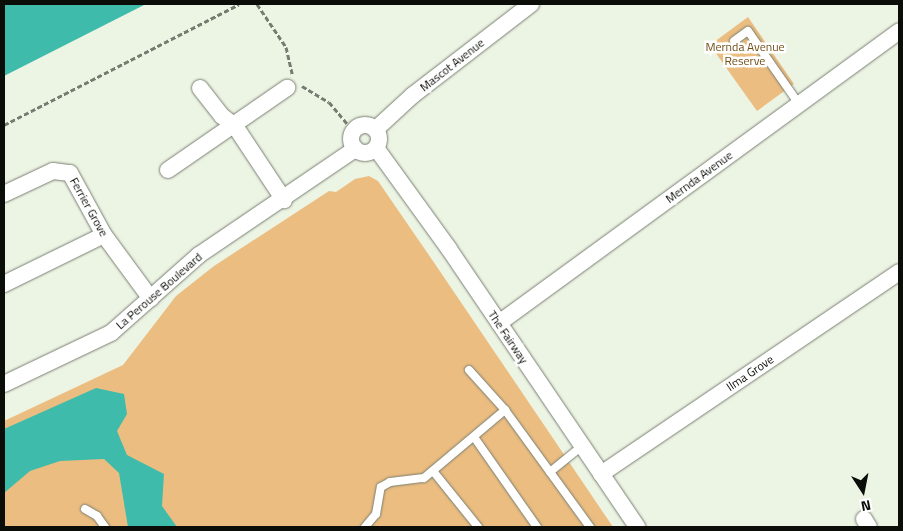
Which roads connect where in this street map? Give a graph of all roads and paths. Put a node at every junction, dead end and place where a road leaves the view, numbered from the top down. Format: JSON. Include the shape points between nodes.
{"nodes":[{"id":1,"x":239,"y":4,"type":"edge"},
{"id":2,"x":256,"y":4,"type":"edge"},
{"id":3,"x":532,"y":4,"type":"edge"},
{"id":4,"x":899,"y":30,"type":"edge"},
{"id":5,"x":734,"y":41,"type":"dead end"},
{"id":6,"x":200,"y":88,"type":"dead end"},
{"id":7,"x":287,"y":88,"type":"dead end"},
{"id":8,"x":799,"y":104,"type":"junction"},
{"id":9,"x":4,"y":125,"type":"edge"},
{"id":10,"x":235,"y":126,"type":"junction"},
{"id":11,"x":376,"y":129,"type":"junction"},
{"id":12,"x":353,"y":131,"type":"junction"},
{"id":13,"x":376,"y":148,"type":"junction"},
{"id":14,"x":355,"y":149,"type":"junction"},
{"id":15,"x":168,"y":170,"type":"dead end"},
{"id":16,"x":4,"y":194,"type":"edge"},
{"id":17,"x":284,"y":200,"type":"junction"},
{"id":18,"x":104,"y":235,"type":"junction"},
{"id":19,"x":899,"y":272,"type":"edge"},
{"id":20,"x":4,"y":284,"type":"edge"},
{"id":21,"x":150,"y":299,"type":"junction"},
{"id":22,"x":499,"y":323,"type":"junction"},
{"id":23,"x":469,"y":370,"type":"dead end"},
{"id":24,"x":4,"y":384,"type":"edge"},
{"id":25,"x":505,"y":410,"type":"junction"},
{"id":26,"x":474,"y":437,"type":"junction"},
{"id":27,"x":582,"y":446,"type":"junction"},
{"id":28,"x":433,"y":471,"type":"junction"},
{"id":29,"x":550,"y":472,"type":"junction"},
{"id":30,"x":601,"y":474,"type":"junction"},
{"id":31,"x":85,"y":509,"type":"dead end"},
{"id":32,"x":105,"y":527,"type":"edge"},
{"id":33,"x":365,"y":527,"type":"edge"},
{"id":34,"x":478,"y":527,"type":"edge"},
{"id":35,"x":537,"y":527,"type":"edge"},
{"id":36,"x":590,"y":527,"type":"edge"},
{"id":37,"x":637,"y":527,"type":"edge"}],
"edges":[{"from":1,"to":9,"type":"path"},
{"from":2,"to":12,"type":"path","via":[[286,47],[294,81],[329,102]]},
{"from":3,"to":11,"type":"street","name":"Mascot Avenue","via":[[413,95]]},
{"from":4,"to":8,"type":"street","name":"Mernda Avenue"},
{"from":5,"to":8,"type":"lane","via":[[748,31]]},
{"from":6,"to":10,"type":"street","via":[[222,116]]},
{"from":7,"to":10,"type":"street"},
{"from":8,"to":22,"type":"street","name":"Mernda Avenue"},
{"from":10,"to":15,"type":"street"},
{"from":10,"to":17,"type":"street"},
{"from":11,"to":12,"type":"street","via":[[363,125]]},
{"from":11,"to":13,"type":"street","via":[[380,138]]},
{"from":12,"to":14,"type":"street","via":[[351,139]]},
{"from":13,"to":14,"type":"street","via":[[365,153]]},
{"from":13,"to":22,"type":"street","name":"The Fairway"},
{"from":14,"to":17,"type":"street","name":"La Perouse Boulevard"},
{"from":16,"to":18,"type":"street","name":"Ferrier Grove","via":[[53,171],[70,173]]},
{"from":17,"to":21,"type":"street","name":"La Perouse Boulevard","via":[[199,256]]},
{"from":18,"to":20,"type":"street"},
{"from":18,"to":21,"type":"street","name":"Ferrier Grove"},
{"from":19,"to":30,"type":"street","name":"Ilma Grove"},
{"from":21,"to":24,"type":"street","name":"La Perouse Boulevard","via":[[110,333]]},
{"from":22,"to":27,"type":"street","name":"The Fairway"},
{"from":23,"to":25,"type":"lane"},
{"from":25,"to":26,"type":"lane"},
{"from":25,"to":29,"type":"lane"},
{"from":26,"to":28,"type":"lane"},
{"from":26,"to":35,"type":"lane"},
{"from":27,"to":29,"type":"lane"},
{"from":27,"to":30,"type":"street","name":"The Fairway"},
{"from":28,"to":33,"type":"lane","via":[[424,478],[390,482],[381,487],[376,514]]},
{"from":28,"to":34,"type":"lane"},
{"from":29,"to":36,"type":"lane"},
{"from":30,"to":37,"type":"street","name":"The Fairway"},
{"from":31,"to":32,"type":"lane","via":[[97,516]]}]}
